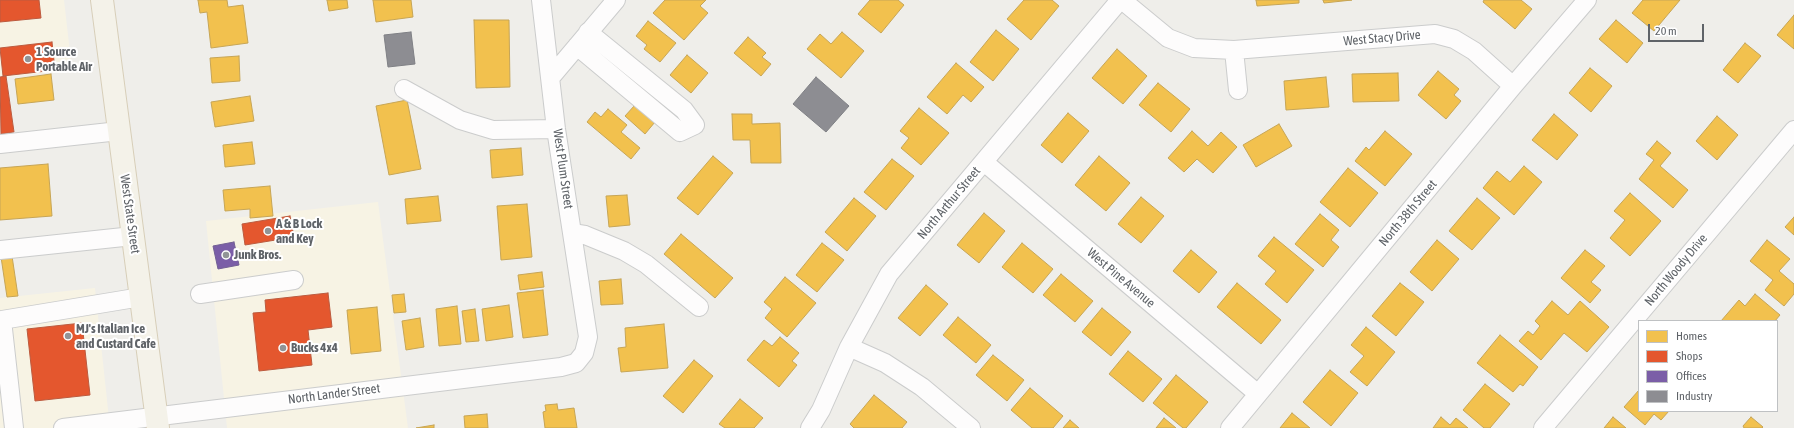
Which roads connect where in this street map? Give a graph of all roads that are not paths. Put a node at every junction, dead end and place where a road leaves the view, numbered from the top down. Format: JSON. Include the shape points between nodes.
{"nodes":[{"id":1,"x":102,"y":0,"type":"edge"},
{"id":2,"x":541,"y":0,"type":"edge"},
{"id":3,"x":616,"y":0,"type":"edge"},
{"id":4,"x":1121,"y":0,"type":"edge"},
{"id":5,"x":1587,"y":0,"type":"edge"},
{"id":6,"x":588,"y":32,"type":"junction"},
{"id":7,"x":577,"y":46,"type":"junction"},
{"id":8,"x":1234,"y":50,"type":"junction"},
{"id":9,"x":551,"y":77,"type":"junction"},
{"id":10,"x":1513,"y":86,"type":"junction"},
{"id":11,"x":404,"y":89,"type":"dead end"},
{"id":12,"x":1238,"y":90,"type":"dead end"},
{"id":13,"x":556,"y":129,"type":"junction"},
{"id":14,"x":1794,"y":130,"type":"edge"},
{"id":15,"x":119,"y":131,"type":"junction"},
{"id":16,"x":0,"y":144,"type":"edge"},
{"id":17,"x":984,"y":162,"type":"junction"},
{"id":18,"x":572,"y":233,"type":"junction"},
{"id":19,"x":133,"y":236,"type":"junction"},
{"id":20,"x":0,"y":250,"type":"edge"},
{"id":21,"x":294,"y":280,"type":"dead end"},
{"id":22,"x":200,"y":294,"type":"dead end"},
{"id":23,"x":141,"y":297,"type":"junction"},
{"id":24,"x":699,"y":307,"type":"dead end"},
{"id":25,"x":588,"y":337,"type":"joint"},
{"id":26,"x":850,"y":347,"type":"junction"},
{"id":27,"x":1258,"y":394,"type":"junction"},
{"id":28,"x":157,"y":422,"type":"edge"},
{"id":29,"x":14,"y":428,"type":"edge"},
{"id":30,"x":63,"y":428,"type":"edge"},
{"id":31,"x":810,"y":428,"type":"edge"},
{"id":32,"x":971,"y":428,"type":"edge"},
{"id":33,"x":1230,"y":428,"type":"edge"},
{"id":34,"x":1544,"y":428,"type":"edge"}],
"edges":[{"from":1,"to":15,"type":"main road","name":"West State Street"},
{"from":2,"to":9,"type":"street","name":"West Plum Street"},
{"from":3,"to":6,"type":"street"},
{"from":4,"to":8,"type":"street","name":"West Stacy Drive","via":[[1168,38],[1194,48]]},
{"from":4,"to":17,"type":"street","name":"North Arthur Street"},
{"from":5,"to":10,"type":"street","name":"North 38th Street"},
{"from":6,"to":7,"type":"street"},
{"from":6,"to":7,"type":"street","via":[[684,110],[695,126],[680,132]]},
{"from":7,"to":9,"type":"street"},
{"from":8,"to":10,"type":"street","name":"West Stacy Drive","via":[[1436,34],[1454,39],[1474,51]]},
{"from":8,"to":12,"type":"street"},
{"from":9,"to":13,"type":"street","name":"West Plum Street"},
{"from":10,"to":27,"type":"street","name":"North 38th Street"},
{"from":11,"to":13,"type":"street","via":[[460,120],[492,130]]},
{"from":13,"to":18,"type":"street","name":"West Plum Street"},
{"from":14,"to":34,"type":"street","name":"North Woody Drive"},
{"from":15,"to":16,"type":"street"},
{"from":15,"to":19,"type":"main road","name":"West State Street"},
{"from":17,"to":26,"type":"street","name":"North Arthur Street","via":[[889,274]]},
{"from":17,"to":27,"type":"street","name":"West Pine Avenue"},
{"from":18,"to":24,"type":"street","via":[[585,235],[624,251],[646,264]]},
{"from":18,"to":25,"type":"street","name":"West Plum Street"},
{"from":19,"to":20,"type":"street"},
{"from":19,"to":23,"type":"main road","name":"West State Street"},
{"from":21,"to":22,"type":"street"},
{"from":23,"to":28,"type":"main road","name":"West State Street"},
{"from":23,"to":29,"type":"street","via":[[2,320]]},
{"from":25,"to":28,"type":"street","name":"North Lander Street","via":[[584,353],[576,363],[561,367]]},
{"from":26,"to":31,"type":"street","name":"North Arthur Street"},
{"from":26,"to":32,"type":"street","via":[[885,363],[922,387]]},
{"from":27,"to":33,"type":"street","name":"North 38th Street"},
{"from":28,"to":30,"type":"street","name":"North Lander Street"}]}
